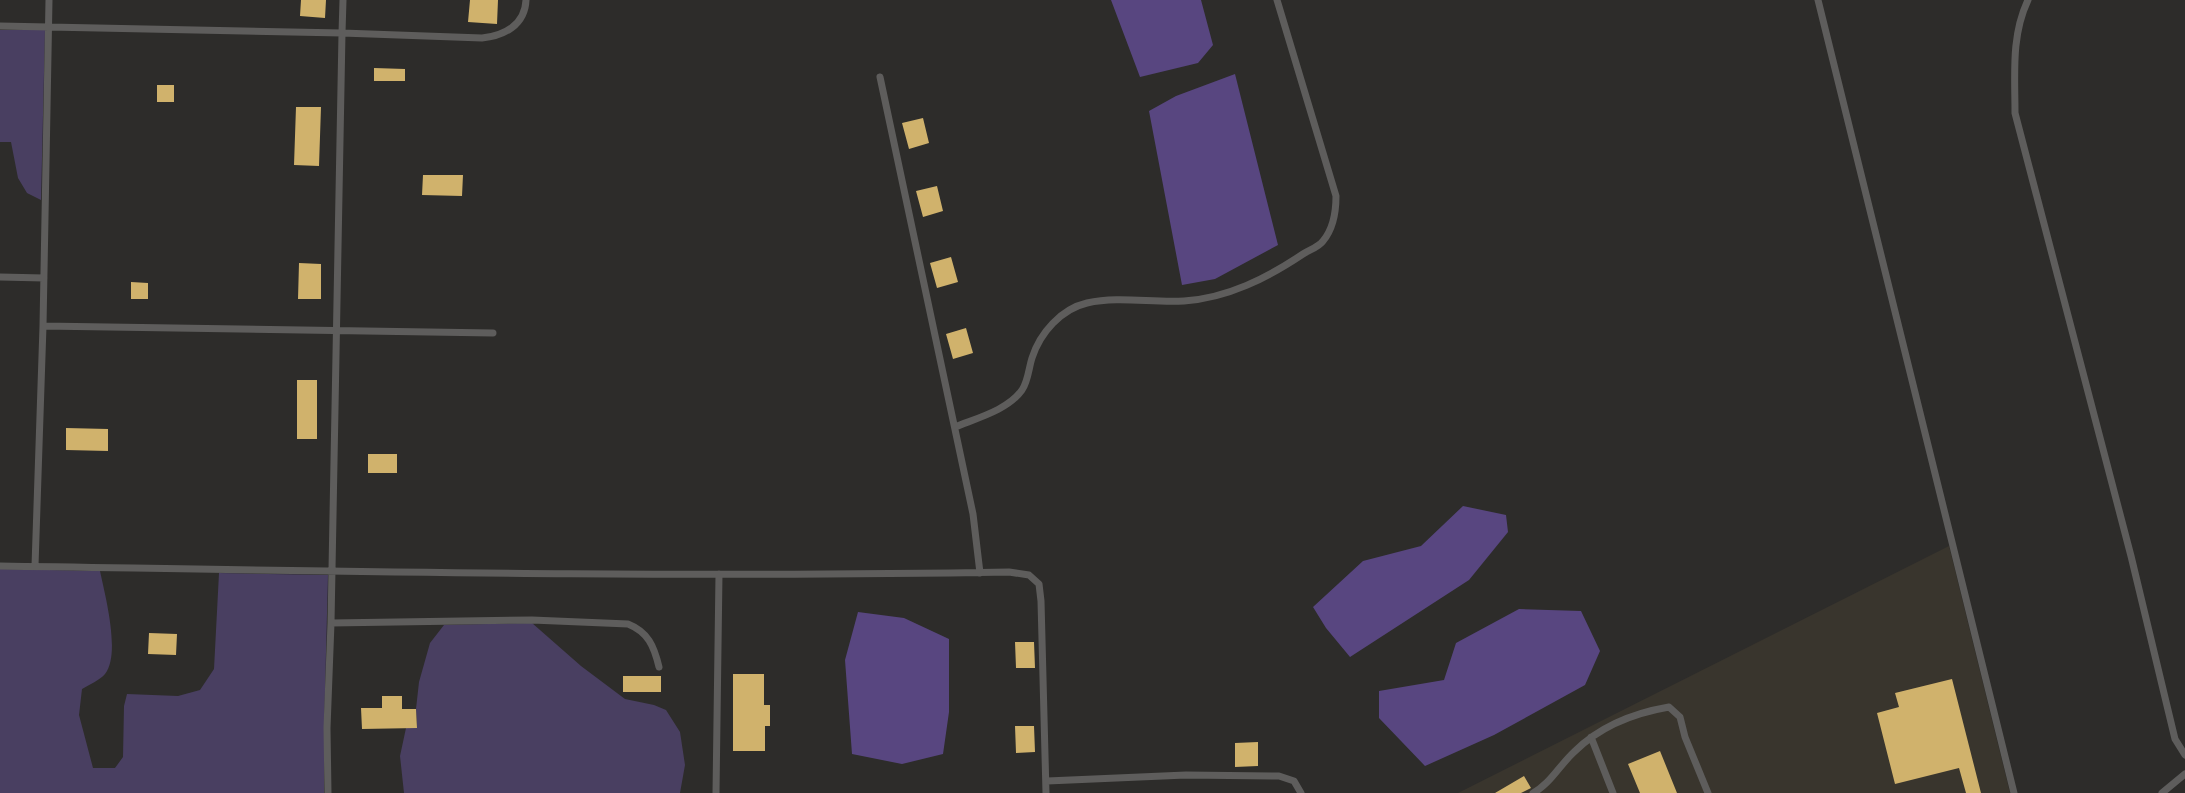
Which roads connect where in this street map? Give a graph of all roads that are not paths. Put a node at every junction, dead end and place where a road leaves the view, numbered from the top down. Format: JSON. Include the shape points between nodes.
{"nodes":[{"id":1,"x":49,"y":0,"type":"edge"},
{"id":2,"x":343,"y":0,"type":"edge"},
{"id":3,"x":526,"y":0,"type":"edge"},
{"id":4,"x":1277,"y":0,"type":"edge"},
{"id":5,"x":1818,"y":0,"type":"edge"},
{"id":6,"x":2028,"y":0,"type":"edge"},
{"id":7,"x":0,"y":26,"type":"edge"},
{"id":8,"x":48,"y":26,"type":"junction"},
{"id":9,"x":342,"y":33,"type":"junction"},
{"id":10,"x":880,"y":76,"type":"dead end"},
{"id":11,"x":0,"y":277,"type":"edge"},
{"id":12,"x":44,"y":278,"type":"junction"},
{"id":13,"x":43,"y":326,"type":"junction"},
{"id":14,"x":336,"y":331,"type":"junction"},
{"id":15,"x":493,"y":333,"type":"dead end"},
{"id":16,"x":955,"y":428,"type":"junction"},
{"id":17,"x":0,"y":566,"type":"edge"},
{"id":18,"x":35,"y":566,"type":"junction"},
{"id":19,"x":332,"y":572,"type":"junction"},
{"id":20,"x":980,"y":572,"type":"junction"},
{"id":21,"x":719,"y":574,"type":"junction"},
{"id":22,"x":331,"y":623,"type":"junction"},
{"id":23,"x":659,"y":667,"type":"dead end"},
{"id":24,"x":1591,"y":737,"type":"junction"},
{"id":25,"x":2185,"y":755,"type":"edge"},
{"id":26,"x":2185,"y":774,"type":"edge"},
{"id":27,"x":1047,"y":781,"type":"junction"},
{"id":28,"x":328,"y":793,"type":"edge"},
{"id":29,"x":716,"y":793,"type":"edge"},
{"id":30,"x":1046,"y":793,"type":"edge"},
{"id":31,"x":1301,"y":793,"type":"edge"},
{"id":32,"x":1533,"y":793,"type":"edge"},
{"id":33,"x":1613,"y":793,"type":"edge"},
{"id":34,"x":1708,"y":793,"type":"edge"},
{"id":35,"x":2014,"y":793,"type":"edge"},
{"id":36,"x":2162,"y":793,"type":"edge"}],
"edges":[{"from":1,"to":8,"type":"lane"},
{"from":2,"to":9,"type":"lane"},
{"from":3,"to":9,"type":"lane","via":[[522,17],[511,29],[497,36],[482,38]]},
{"from":4,"to":16,"type":"lane","via":[[1336,196],[1336,211],[1323,242],[1285,267],[1228,294],[1184,301],[1086,303],[1070,311],[1052,323],[1039,343],[1032,357],[1023,389],[1012,401]]},
{"from":5,"to":35,"type":"lane"},
{"from":6,"to":25,"type":"lane","via":[[2020,17],[2014,52],[2015,113],[2131,556],[2175,739]]},
{"from":7,"to":8,"type":"lane"},
{"from":8,"to":9,"type":"lane"},
{"from":8,"to":12,"type":"lane"},
{"from":9,"to":14,"type":"lane"},
{"from":10,"to":16,"type":"lane"},
{"from":11,"to":12,"type":"lane"},
{"from":12,"to":13,"type":"lane"},
{"from":13,"to":14,"type":"lane"},
{"from":13,"to":18,"type":"lane"},
{"from":14,"to":15,"type":"lane"},
{"from":14,"to":19,"type":"lane"},
{"from":16,"to":20,"type":"lane","via":[[973,514]]},
{"from":17,"to":18,"type":"lane"},
{"from":18,"to":19,"type":"lane"},
{"from":19,"to":21,"type":"lane"},
{"from":19,"to":22,"type":"lane"},
{"from":20,"to":21,"type":"lane"},
{"from":20,"to":27,"type":"lane","via":[[1029,575],[1039,584]]},
{"from":21,"to":29,"type":"lane"},
{"from":22,"to":23,"type":"lane","via":[[532,620],[628,624],[644,632],[650,640]]},
{"from":22,"to":28,"type":"lane","via":[[327,728]]},
{"from":24,"to":32,"type":"lane","via":[[1573,753],[1543,788]]},
{"from":24,"to":33,"type":"lane"},
{"from":24,"to":34,"type":"lane","via":[[1622,720],[1650,710],[1669,707],[1680,717],[1685,737]]},
{"from":26,"to":36,"type":"lane"},
{"from":27,"to":30,"type":"lane"},
{"from":27,"to":31,"type":"lane","via":[[1186,775],[1279,776],[1294,781]]}]}
